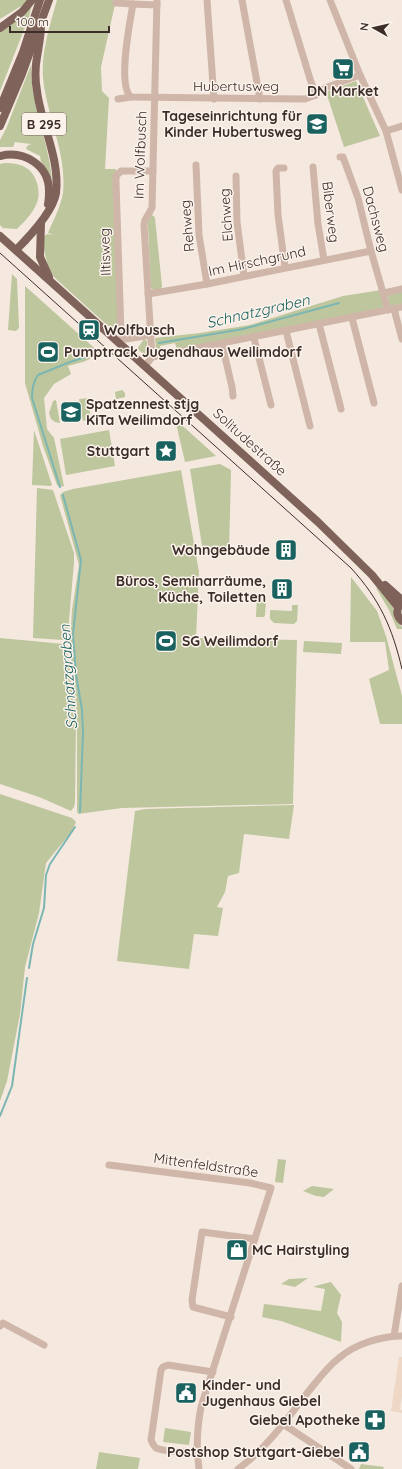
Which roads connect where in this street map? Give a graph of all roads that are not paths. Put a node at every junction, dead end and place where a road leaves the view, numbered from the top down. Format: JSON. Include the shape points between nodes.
{"nodes":[{"id":1,"x":32,"y":0,"type":"edge"},
{"id":2,"x":40,"y":0,"type":"edge"},
{"id":3,"x":49,"y":0,"type":"edge"},
{"id":4,"x":207,"y":0,"type":"edge"},
{"id":5,"x":242,"y":0,"type":"edge"},
{"id":6,"x":286,"y":0,"type":"edge"},
{"id":7,"x":330,"y":0,"type":"edge"},
{"id":8,"x":116,"y":3,"type":"dead end"},
{"id":9,"x":157,"y":3,"type":"edge"},
{"id":10,"x":133,"y":4,"type":"junction"},
{"id":11,"x":41,"y":24,"type":"junction"},
{"id":12,"x":0,"y":28,"type":"edge"},
{"id":13,"x":360,"y":75,"type":"junction"},
{"id":14,"x":316,"y":95,"type":"junction"},
{"id":15,"x":131,"y":97,"type":"junction"},
{"id":16,"x":155,"y":98,"type":"junction"},
{"id":17,"x":118,"y":99,"type":"dead end"},
{"id":18,"x":214,"y":99,"type":"junction"},
{"id":19,"x":260,"y":99,"type":"junction"},
{"id":20,"x":0,"y":108,"type":"edge"},
{"id":21,"x":0,"y":126,"type":"edge"},
{"id":22,"x":402,"y":126,"type":"edge"},
{"id":23,"x":386,"y":131,"type":"junction"},
{"id":24,"x":0,"y":156,"type":"edge"},
{"id":25,"x":340,"y":157,"type":"dead end"},
{"id":26,"x":196,"y":165,"type":"dead end"},
{"id":27,"x":312,"y":167,"type":"dead end"},
{"id":28,"x":284,"y":168,"type":"dead end"},
{"id":29,"x":153,"y":171,"type":"junction"},
{"id":30,"x":236,"y":176,"type":"dead end"},
{"id":31,"x":402,"y":190,"type":"edge"},
{"id":32,"x":48,"y":211,"type":"junction"},
{"id":33,"x":41,"y":222,"type":"junction"},
{"id":34,"x":0,"y":236,"type":"edge"},
{"id":35,"x":16,"y":250,"type":"junction"},
{"id":36,"x":371,"y":251,"type":"junction"},
{"id":37,"x":324,"y":260,"type":"junction"},
{"id":38,"x":285,"y":267,"type":"junction"},
{"id":39,"x":244,"y":276,"type":"junction"},
{"id":40,"x":52,"y":282,"type":"junction"},
{"id":41,"x":207,"y":284,"type":"junction"},
{"id":42,"x":402,"y":288,"type":"edge"},
{"id":43,"x":384,"y":293,"type":"junction"},
{"id":44,"x":148,"y":294,"type":"junction"},
{"id":45,"x":402,"y":307,"type":"edge"},
{"id":46,"x":391,"y":309,"type":"junction"},
{"id":47,"x":352,"y":318,"type":"junction"},
{"id":48,"x":319,"y":324,"type":"junction"},
{"id":49,"x":286,"y":331,"type":"junction"},
{"id":50,"x":151,"y":335,"type":"junction"},
{"id":51,"x":254,"y":338,"type":"junction"},
{"id":52,"x":402,"y":340,"type":"edge"},
{"id":53,"x":222,"y":344,"type":"junction"},
{"id":54,"x":152,"y":357,"type":"junction"},
{"id":55,"x":145,"y":366,"type":"junction"},
{"id":56,"x":232,"y":396,"type":"dead end"},
{"id":57,"x":374,"y":403,"type":"dead end"},
{"id":58,"x":271,"y":405,"type":"dead end"},
{"id":59,"x":341,"y":409,"type":"dead end"},
{"id":60,"x":310,"y":426,"type":"dead end"},
{"id":61,"x":401,"y":603,"type":"edge"},
{"id":62,"x":402,"y":621,"type":"edge"},
{"id":63,"x":109,"y":1166,"type":"dead end"},
{"id":64,"x":255,"y":1239,"type":"junction"},
{"id":65,"x":402,"y":1286,"type":"edge"},
{"id":66,"x":231,"y":1317,"type":"junction"},
{"id":67,"x":0,"y":1326,"type":"edge"},
{"id":68,"x":398,"y":1336,"type":"edge"},
{"id":69,"x":44,"y":1345,"type":"dead end"},
{"id":70,"x":213,"y":1372,"type":"junction"},
{"id":71,"x":283,"y":1424,"type":"junction"},
{"id":72,"x":196,"y":1452,"type":"junction"},
{"id":73,"x":199,"y":1469,"type":"edge"},
{"id":74,"x":238,"y":1469,"type":"edge"},
{"id":75,"x":350,"y":1469,"type":"edge"}],
"edges":[{"from":1,"to":12,"type":"main road","via":[[22,12]]},
{"from":2,"to":20,"type":"main road"},
{"from":3,"to":11,"type":"main road","number":"B 295"},
{"from":4,"to":18,"type":"street"},
{"from":5,"to":19,"type":"street"},
{"from":6,"to":14,"type":"street"},
{"from":7,"to":13,"type":"street"},
{"from":8,"to":10,"type":"street"},
{"from":9,"to":10,"type":"street"},
{"from":9,"to":16,"type":"street","name":"Im Wolfbusch"},
{"from":10,"to":15,"type":"street","via":[[125,63],[125,89]]},
{"from":11,"to":21,"type":"main road","number":"B 295"},
{"from":11,"to":32,"type":"main road","number":"B 295","via":[[36,86],[53,157],[56,184],[56,194]]},
{"from":13,"to":14,"type":"street","name":"Hubertusweg","via":[[325,88]]},
{"from":13,"to":23,"type":"street"},
{"from":14,"to":19,"type":"street","name":"Hubertusweg","via":[[305,99]]},
{"from":15,"to":16,"type":"street","name":"Hubertusweg"},
{"from":15,"to":17,"type":"street","name":"Hubertusweg"},
{"from":16,"to":18,"type":"street","name":"Hubertusweg"},
{"from":16,"to":29,"type":"street","name":"Im Wolfbusch"},
{"from":18,"to":19,"type":"street","name":"Hubertusweg"},
{"from":22,"to":23,"type":"street"},
{"from":23,"to":31,"type":"street"},
{"from":24,"to":32,"type":"main road","number":"B 295","via":[[16,154],[39,166],[50,190]]},
{"from":25,"to":36,"type":"street","name":"Dachsweg","via":[[343,157],[358,198]]},
{"from":26,"to":41,"type":"street","name":"Rehweg","via":[[199,235]]},
{"from":27,"to":37,"type":"street","name":"Biberweg"},
{"from":28,"to":38,"type":"street","via":[[278,168],[276,171],[278,215]]},
{"from":29,"to":44,"type":"street","name":"Im Wolfbusch","via":[[152,208],[144,220]]},
{"from":29,"to":50,"type":"street","name":"Iltisweg","via":[[121,171],[116,176],[120,330],[126,339]]},
{"from":30,"to":39,"type":"street","name":"Elchweg","via":[[237,222]]},
{"from":32,"to":33,"type":"main road","number":"B 295"},
{"from":33,"to":35,"type":"main road","number":"B 295"},
{"from":33,"to":40,"type":"main road","via":[[40,257]]},
{"from":34,"to":35,"type":"main road","name":"Solitudestraße"},
{"from":35,"to":40,"type":"main road","name":"Solitudestraße"},
{"from":36,"to":37,"type":"street","name":"Im Hirschgrund"},
{"from":36,"to":43,"type":"street","name":"Dachsweg"},
{"from":37,"to":38,"type":"street","name":"Im Hirschgrund"},
{"from":38,"to":39,"type":"street","name":"Im Hirschgrund"},
{"from":39,"to":41,"type":"street","name":"Im Hirschgrund"},
{"from":40,"to":55,"type":"main road","name":"Solitudestraße"},
{"from":41,"to":44,"type":"street","name":"Im Hirschgrund"},
{"from":42,"to":43,"type":"street"},
{"from":43,"to":46,"type":"street","name":"Dachsweg"},
{"from":44,"to":50,"type":"street","name":"Im Wolfbusch"},
{"from":45,"to":46,"type":"street"},
{"from":46,"to":47,"type":"street"},
{"from":46,"to":52,"type":"street","name":"Dachsweg"},
{"from":47,"to":48,"type":"street"},
{"from":47,"to":57,"type":"street"},
{"from":48,"to":49,"type":"street"},
{"from":48,"to":59,"type":"street"},
{"from":49,"to":51,"type":"street"},
{"from":49,"to":60,"type":"street"},
{"from":50,"to":54,"type":"street","name":"Im Wolfbusch"},
{"from":51,"to":53,"type":"street"},
{"from":51,"to":58,"type":"street"},
{"from":53,"to":54,"type":"street"},
{"from":53,"to":56,"type":"street"},
{"from":54,"to":55,"type":"street"},
{"from":55,"to":61,"type":"main road","name":"Solitudestraße","via":[[310,514]]},
{"from":61,"to":62,"type":"main road","via":[[397,615]]},
{"from":63,"to":64,"type":"street","name":"Mittenfeldstraße","via":[[250,1183],[271,1188]]},
{"from":64,"to":66,"type":"street","name":"Mittenfeldstraße"},
{"from":64,"to":66,"type":"street","via":[[202,1232],[193,1307]]},
{"from":65,"to":68,"type":"street"},
{"from":66,"to":70,"type":"street","name":"Mittenfeldstraße"},
{"from":67,"to":69,"type":"street","via":[[3,1322]]},
{"from":68,"to":71,"type":"street","via":[[364,1344],[339,1358],[321,1376]]},
{"from":70,"to":72,"type":"street","name":"Mittenfeldstraße","via":[[201,1407]]},
{"from":70,"to":72,"type":"street","via":[[168,1365],[163,1366],[161,1370],[152,1445],[157,1449]]},
{"from":71,"to":74,"type":"street"},
{"from":71,"to":75,"type":"street"},
{"from":72,"to":73,"type":"street","name":"Mittenfeldstraße"}]}
